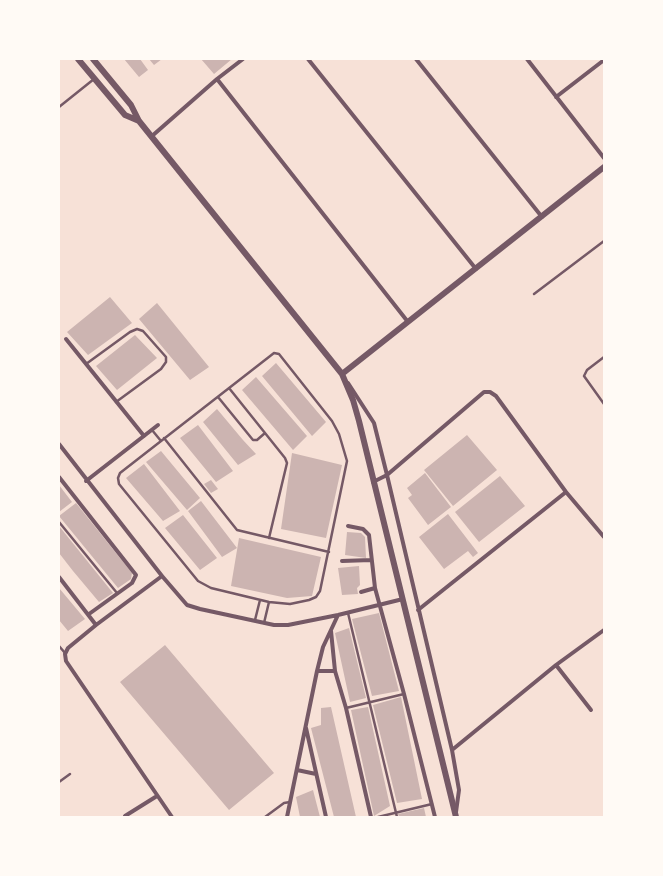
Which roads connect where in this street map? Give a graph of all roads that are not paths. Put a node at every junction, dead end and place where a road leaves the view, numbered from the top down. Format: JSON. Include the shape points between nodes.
{"nodes":[{"id":1,"x":78,"y":59,"type":"edge"},
{"id":2,"x":93,"y":59,"type":"edge"},
{"id":3,"x":243,"y":59,"type":"edge"},
{"id":4,"x":308,"y":59,"type":"edge"},
{"id":5,"x":416,"y":59,"type":"edge"},
{"id":6,"x":527,"y":59,"type":"edge"},
{"id":7,"x":604,"y":60,"type":"edge"},
{"id":8,"x":94,"y":78,"type":"junction"},
{"id":9,"x":216,"y":79,"type":"junction"},
{"id":10,"x":556,"y":97,"type":"junction"},
{"id":11,"x":59,"y":107,"type":"edge"},
{"id":12,"x":139,"y":121,"type":"junction"},
{"id":13,"x":152,"y":136,"type":"junction"},
{"id":14,"x":604,"y":158,"type":"edge"},
{"id":15,"x":604,"y":167,"type":"edge"},
{"id":16,"x":542,"y":217,"type":"junction"},
{"id":17,"x":604,"y":241,"type":"edge"},
{"id":18,"x":476,"y":269,"type":"junction"},
{"id":19,"x":534,"y":294,"type":"dead end"},
{"id":20,"x":408,"y":322,"type":"junction"},
{"id":21,"x":66,"y":339,"type":"dead end"},
{"id":22,"x":604,"y":357,"type":"edge"},
{"id":23,"x":86,"y":364,"type":"junction"},
{"id":24,"x":342,"y":374,"type":"junction"},
{"id":25,"x":229,"y":388,"type":"junction"},
{"id":26,"x":218,"y":397,"type":"junction"},
{"id":27,"x":116,"y":402,"type":"junction"},
{"id":28,"x":604,"y":404,"type":"edge"},
{"id":29,"x":158,"y":425,"type":"dead end"},
{"id":30,"x":152,"y":430,"type":"junction"},
{"id":31,"x":265,"y":433,"type":"junction"},
{"id":32,"x":144,"y":436,"type":"junction"},
{"id":33,"x":164,"y":438,"type":"junction"},
{"id":34,"x":161,"y":441,"type":"junction"},
{"id":35,"x":59,"y":444,"type":"edge"},
{"id":36,"x":387,"y":475,"type":"junction"},
{"id":37,"x":59,"y":477,"type":"edge"},
{"id":38,"x":86,"y":481,"type":"junction"},
{"id":39,"x":373,"y":482,"type":"junction"},
{"id":40,"x":566,"y":492,"type":"junction"},
{"id":41,"x":59,"y":522,"type":"edge"},
{"id":42,"x":348,"y":526,"type":"dead end"},
{"id":43,"x":604,"y":537,"type":"edge"},
{"id":44,"x":269,"y":538,"type":"junction"},
{"id":45,"x":329,"y":552,"type":"junction"},
{"id":46,"x":371,"y":560,"type":"junction"},
{"id":47,"x":342,"y":561,"type":"dead end"},
{"id":48,"x":162,"y":576,"type":"junction"},
{"id":49,"x":59,"y":577,"type":"edge"},
{"id":50,"x":375,"y":588,"type":"junction"},
{"id":51,"x":361,"y":592,"type":"dead end"},
{"id":52,"x":117,"y":594,"type":"junction"},
{"id":53,"x":403,"y":599,"type":"junction"},
{"id":54,"x":260,"y":600,"type":"junction"},
{"id":55,"x":269,"y":602,"type":"junction"},
{"id":56,"x":378,"y":605,"type":"junction"},
{"id":57,"x":418,"y":610,"type":"junction"},
{"id":58,"x":348,"y":612,"type":"junction"},
{"id":59,"x":89,"y":614,"type":"junction"},
{"id":60,"x":338,"y":615,"type":"junction"},
{"id":61,"x":254,"y":621,"type":"junction"},
{"id":62,"x":264,"y":623,"type":"junction"},
{"id":63,"x":96,"y":625,"type":"junction"},
{"id":64,"x":604,"y":630,"type":"edge"},
{"id":65,"x":331,"y":632,"type":"junction"},
{"id":66,"x":59,"y":646,"type":"edge"},
{"id":67,"x":65,"y":654,"type":"junction"},
{"id":68,"x":556,"y":665,"type":"junction"},
{"id":69,"x":317,"y":671,"type":"junction"},
{"id":70,"x":334,"y":671,"type":"junction"},
{"id":71,"x":404,"y":694,"type":"junction"},
{"id":72,"x":370,"y":703,"type":"junction"},
{"id":73,"x":346,"y":708,"type":"junction"},
{"id":74,"x":591,"y":710,"type":"dead end"},
{"id":75,"x":306,"y":724,"type":"junction"},
{"id":76,"x":452,"y":750,"type":"junction"},
{"id":77,"x":297,"y":770,"type":"junction"},
{"id":78,"x":70,"y":774,"type":"dead end"},
{"id":79,"x":316,"y":774,"type":"junction"},
{"id":80,"x":59,"y":782,"type":"edge"},
{"id":81,"x":157,"y":796,"type":"junction"},
{"id":82,"x":290,"y":802,"type":"junction"},
{"id":83,"x":432,"y":804,"type":"junction"},
{"id":84,"x":396,"y":812,"type":"junction"},
{"id":85,"x":125,"y":816,"type":"edge"},
{"id":86,"x":172,"y":817,"type":"edge"},
{"id":87,"x":265,"y":817,"type":"edge"},
{"id":88,"x":288,"y":817,"type":"edge"},
{"id":89,"x":326,"y":817,"type":"edge"},
{"id":90,"x":371,"y":817,"type":"edge"},
{"id":91,"x":378,"y":817,"type":"edge"},
{"id":92,"x":397,"y":817,"type":"edge"},
{"id":93,"x":435,"y":817,"type":"edge"},
{"id":94,"x":456,"y":817,"type":"edge"}],
"edges":[{"from":1,"to":8,"type":"street"},
{"from":2,"to":12,"type":"street","via":[[131,105]]},
{"from":3,"to":9,"type":"street"},
{"from":4,"to":18,"type":"street"},
{"from":5,"to":16,"type":"street"},
{"from":6,"to":10,"type":"street"},
{"from":7,"to":10,"type":"street"},
{"from":8,"to":11,"type":"lane"},
{"from":8,"to":12,"type":"street","via":[[124,115]]},
{"from":9,"to":13,"type":"street"},
{"from":9,"to":20,"type":"street"},
{"from":10,"to":14,"type":"street"},
{"from":12,"to":13,"type":"street"},
{"from":13,"to":24,"type":"street"},
{"from":15,"to":16,"type":"street"},
{"from":16,"to":18,"type":"street"},
{"from":17,"to":19,"type":"lane"},
{"from":18,"to":20,"type":"street"},
{"from":20,"to":24,"type":"street"},
{"from":21,"to":23,"type":"street"},
{"from":22,"to":28,"type":"lane","via":[[587,370],[584,376]]},
{"from":23,"to":27,"type":"street"},
{"from":23,"to":27,"type":"lane","via":[[130,332],[137,330],[143,331],[166,357],[161,369]]},
{"from":24,"to":36,"type":"street","via":[[374,424]]},
{"from":24,"to":39,"type":"street","via":[[359,420]]},
{"from":25,"to":26,"type":"lane"},
{"from":25,"to":31,"type":"lane"},
{"from":25,"to":45,"type":"lane","via":[[276,353],[332,421],[347,461]]},
{"from":26,"to":31,"type":"lane","via":[[253,440],[257,440]]},
{"from":26,"to":33,"type":"lane"},
{"from":27,"to":32,"type":"street"},
{"from":29,"to":30,"type":"street"},
{"from":30,"to":32,"type":"street"},
{"from":30,"to":34,"type":"lane"},
{"from":31,"to":44,"type":"lane","via":[[287,463]]},
{"from":32,"to":38,"type":"street"},
{"from":33,"to":34,"type":"lane"},
{"from":33,"to":44,"type":"lane","via":[[237,530]]},
{"from":34,"to":54,"type":"lane","via":[[120,473],[119,484],[198,581],[211,588]]},
{"from":35,"to":38,"type":"street"},
{"from":36,"to":39,"type":"street"},
{"from":36,"to":40,"type":"street","via":[[484,392],[490,392],[496,396]]},
{"from":36,"to":57,"type":"street"},
{"from":37,"to":52,"type":"street","via":[[136,575],[135,580]]},
{"from":38,"to":48,"type":"street"},
{"from":39,"to":53,"type":"street"},
{"from":40,"to":43,"type":"street"},
{"from":40,"to":57,"type":"street"},
{"from":41,"to":52,"type":"lane"},
{"from":42,"to":46,"type":"street","via":[[363,529],[368,535]]},
{"from":44,"to":45,"type":"lane"},
{"from":45,"to":55,"type":"lane","via":[[320,591],[316,597],[290,604]]},
{"from":46,"to":47,"type":"street"},
{"from":46,"to":50,"type":"street"},
{"from":48,"to":61,"type":"street","via":[[188,605]]},
{"from":48,"to":63,"type":"street"},
{"from":49,"to":59,"type":"street"},
{"from":50,"to":51,"type":"street"},
{"from":50,"to":56,"type":"street"},
{"from":52,"to":59,"type":"street"},
{"from":53,"to":56,"type":"street"},
{"from":53,"to":94,"type":"street"},
{"from":54,"to":55,"type":"lane"},
{"from":54,"to":61,"type":"lane"},
{"from":55,"to":62,"type":"lane"},
{"from":56,"to":58,"type":"street"},
{"from":56,"to":71,"type":"street"},
{"from":57,"to":76,"type":"street"},
{"from":58,"to":60,"type":"street"},
{"from":58,"to":72,"type":"lane"},
{"from":59,"to":63,"type":"street"},
{"from":60,"to":62,"type":"street","via":[[288,625]]},
{"from":60,"to":65,"type":"street"},
{"from":61,"to":62,"type":"street"},
{"from":63,"to":67,"type":"street","via":[[68,648]]},
{"from":64,"to":68,"type":"street"},
{"from":65,"to":69,"type":"street","via":[[323,647]]},
{"from":65,"to":70,"type":"street"},
{"from":66,"to":67,"type":"lane"},
{"from":67,"to":81,"type":"street","via":[[66,661]]},
{"from":68,"to":74,"type":"street"},
{"from":68,"to":76,"type":"street"},
{"from":69,"to":70,"type":"street"},
{"from":69,"to":75,"type":"street"},
{"from":70,"to":73,"type":"street"},
{"from":71,"to":72,"type":"lane"},
{"from":71,"to":83,"type":"street"},
{"from":72,"to":73,"type":"lane"},
{"from":72,"to":84,"type":"lane"},
{"from":73,"to":90,"type":"street"},
{"from":75,"to":77,"type":"street"},
{"from":75,"to":79,"type":"street"},
{"from":76,"to":94,"type":"street","via":[[459,790]]},
{"from":77,"to":79,"type":"street"},
{"from":77,"to":82,"type":"street"},
{"from":78,"to":80,"type":"lane"},
{"from":79,"to":89,"type":"street"},
{"from":81,"to":85,"type":"street"},
{"from":81,"to":86,"type":"street"},
{"from":82,"to":87,"type":"lane","via":[[284,803]]},
{"from":82,"to":88,"type":"street"},
{"from":83,"to":84,"type":"lane"},
{"from":83,"to":93,"type":"street"},
{"from":84,"to":91,"type":"lane"},
{"from":84,"to":92,"type":"lane"}]}
